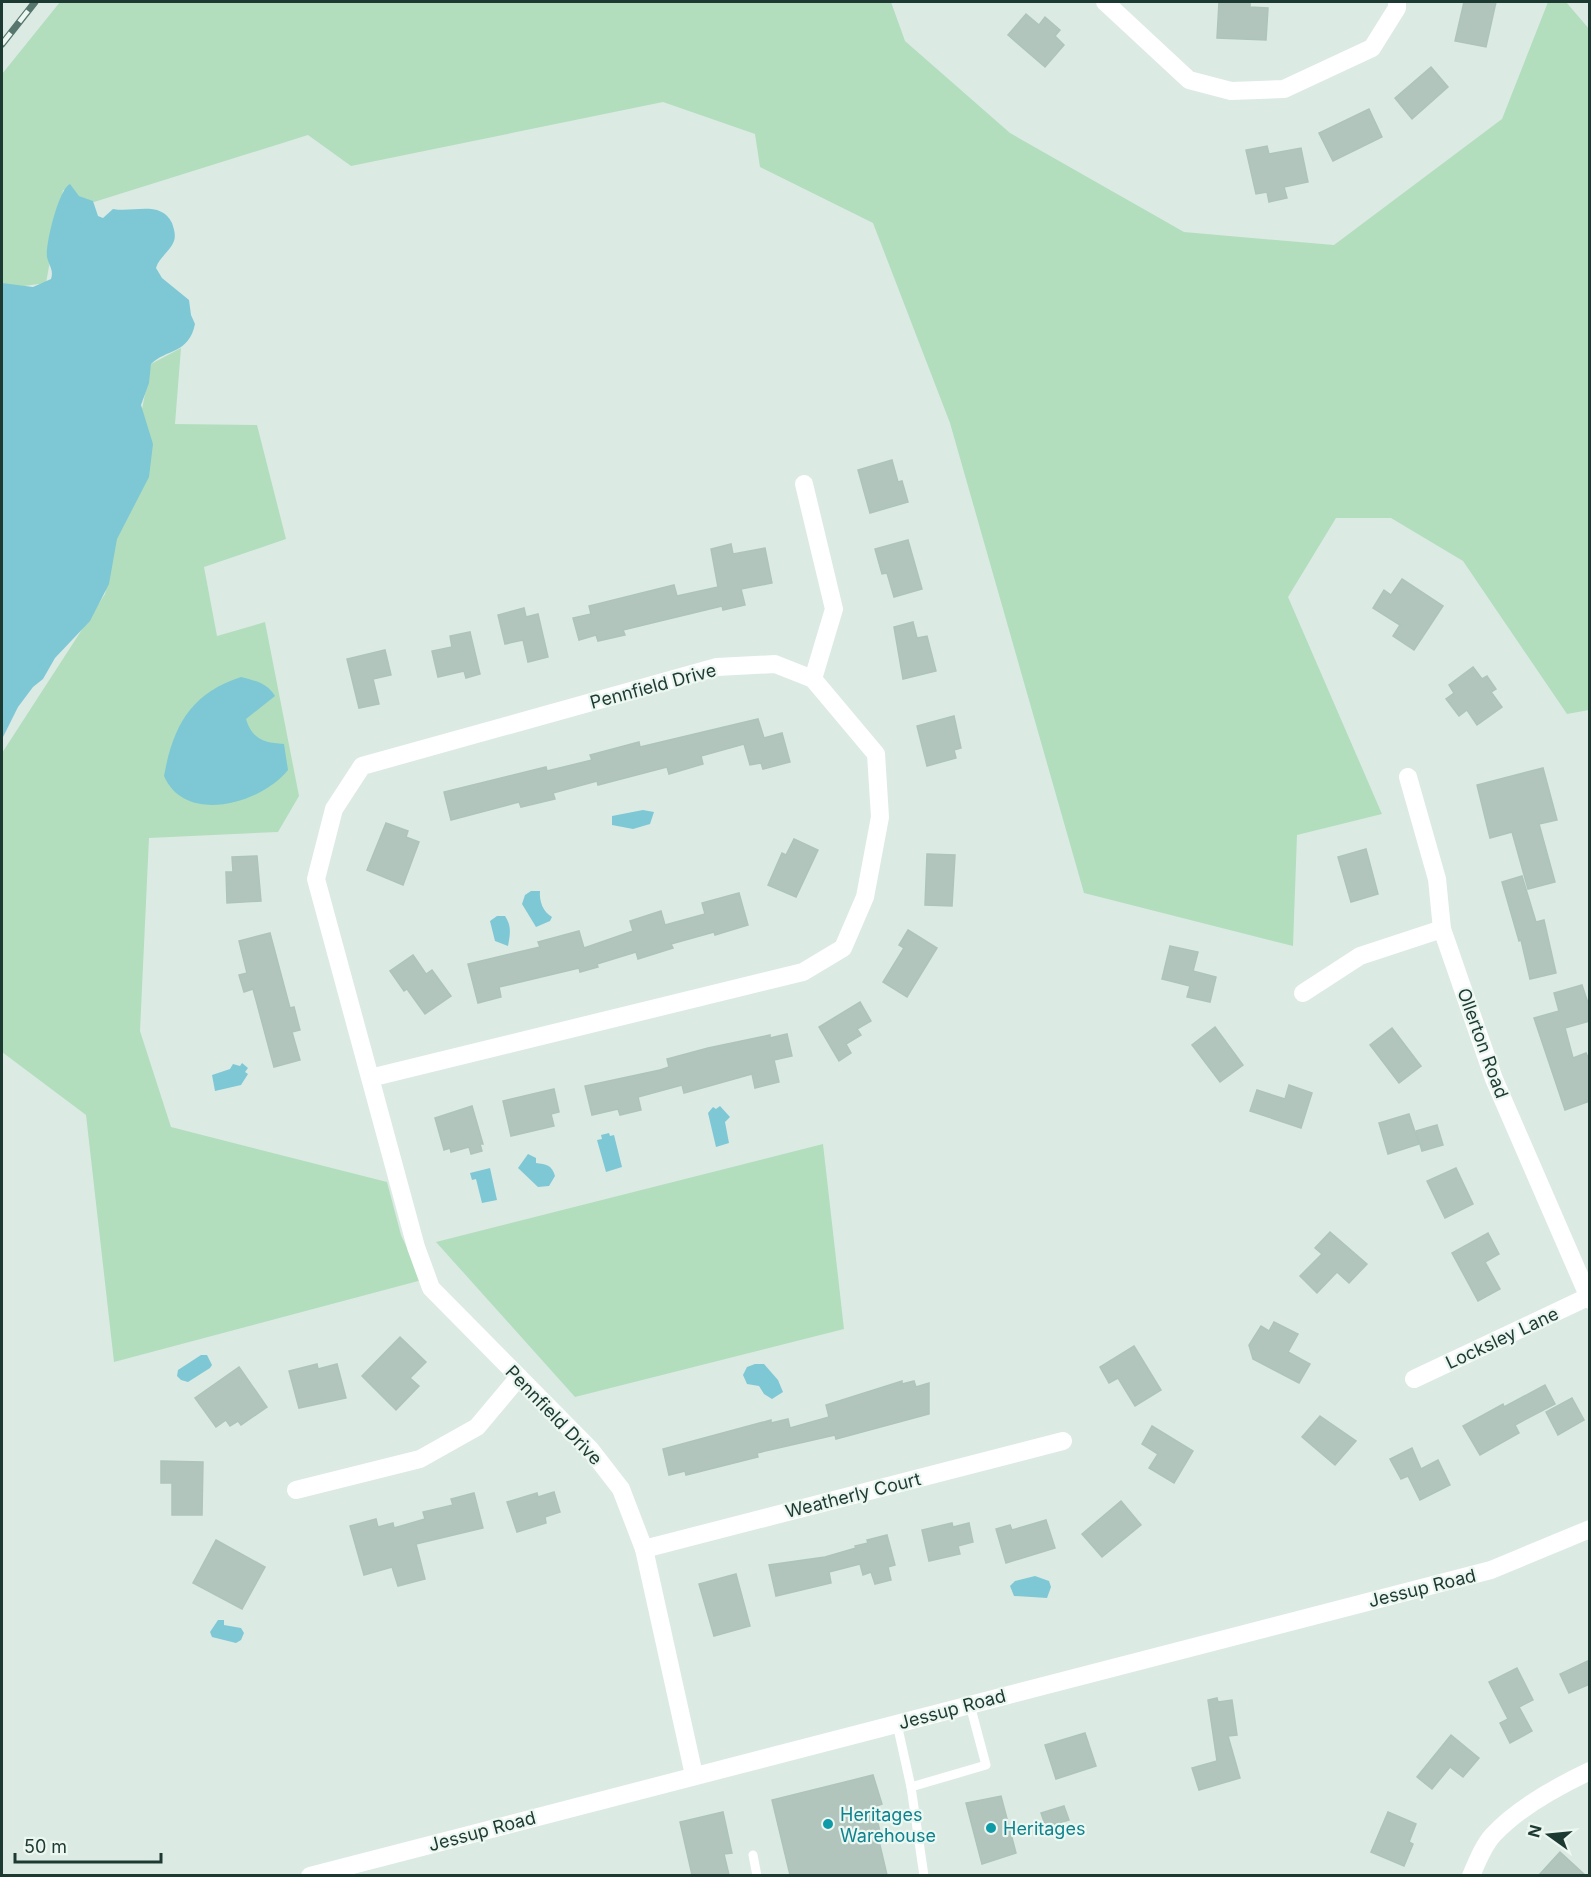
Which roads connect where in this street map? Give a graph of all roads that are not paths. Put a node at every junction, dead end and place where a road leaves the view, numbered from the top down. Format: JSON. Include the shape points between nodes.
{"nodes":[{"id":1,"x":1105,"y":2,"type":"edge"},
{"id":2,"x":1397,"y":2,"type":"edge"},
{"id":3,"x":804,"y":484,"type":"dead end"},
{"id":4,"x":813,"y":679,"type":"junction"},
{"id":5,"x":1408,"y":777,"type":"dead end"},
{"id":6,"x":1442,"y":929,"type":"junction"},
{"id":7,"x":1303,"y":993,"type":"dead end"},
{"id":8,"x":370,"y":1078,"type":"junction"},
{"id":9,"x":1589,"y":1298,"type":"edge"},
{"id":10,"x":519,"y":1377,"type":"junction"},
{"id":11,"x":1414,"y":1379,"type":"dead end"},
{"id":12,"x":1063,"y":1441,"type":"dead end"},
{"id":13,"x":296,"y":1490,"type":"dead end"},
{"id":14,"x":1590,"y":1529,"type":"edge"},
{"id":15,"x":644,"y":1549,"type":"junction"},
{"id":16,"x":970,"y":1705,"type":"junction"},
{"id":17,"x":897,"y":1724,"type":"junction"},
{"id":18,"x":1590,"y":1771,"type":"edge"},
{"id":19,"x":694,"y":1775,"type":"junction"},
{"id":20,"x":911,"y":1787,"type":"junction"},
{"id":21,"x":753,"y":1855,"type":"dead end"},
{"id":22,"x":310,"y":1875,"type":"edge"},
{"id":23,"x":757,"y":1875,"type":"edge"},
{"id":24,"x":924,"y":1875,"type":"edge"},
{"id":25,"x":1471,"y":1875,"type":"edge"}],
"edges":[{"from":1,"to":2,"type":"street","via":[[1190,80],[1231,91],[1284,88],[1372,48]]},
{"from":3,"to":4,"type":"street","via":[[834,609]]},
{"from":4,"to":8,"type":"street","name":"Pennfield Drive","via":[[876,754],[880,818],[866,897],[843,948],[803,972]]},
{"from":4,"to":8,"type":"street","name":"Pennfield Drive","via":[[775,664],[717,667],[362,766],[334,809],[316,879]]},
{"from":5,"to":6,"type":"street","name":"Ollerton Road","via":[[1437,879]]},
{"from":6,"to":7,"type":"street","via":[[1360,956]]},
{"from":6,"to":9,"type":"street","name":"Ollerton Road","via":[[1494,1078]]},
{"from":8,"to":10,"type":"street","name":"Pennfield Drive","via":[[431,1288]]},
{"from":9,"to":11,"type":"street","name":"Locksley Lane"},
{"from":10,"to":13,"type":"street","via":[[477,1427],[420,1459]]},
{"from":10,"to":15,"type":"street","name":"Pennfield Drive","via":[[590,1449],[621,1489]]},
{"from":12,"to":15,"type":"street","name":"Weatherly Court"},
{"from":14,"to":16,"type":"street","name":"Jessup Road","via":[[1491,1570]]},
{"from":15,"to":19,"type":"street","name":"Pennfield Drive"},
{"from":16,"to":17,"type":"street","name":"Jessup Road"},
{"from":16,"to":20,"type":"lane","via":[[986,1766]]},
{"from":17,"to":19,"type":"street","name":"Jessup Road"},
{"from":17,"to":20,"type":"lane"},
{"from":18,"to":25,"type":"street","via":[[1552,1792],[1492,1836]]},
{"from":19,"to":22,"type":"street","name":"Jessup Road"},
{"from":20,"to":24,"type":"lane"},
{"from":21,"to":23,"type":"lane"}]}
